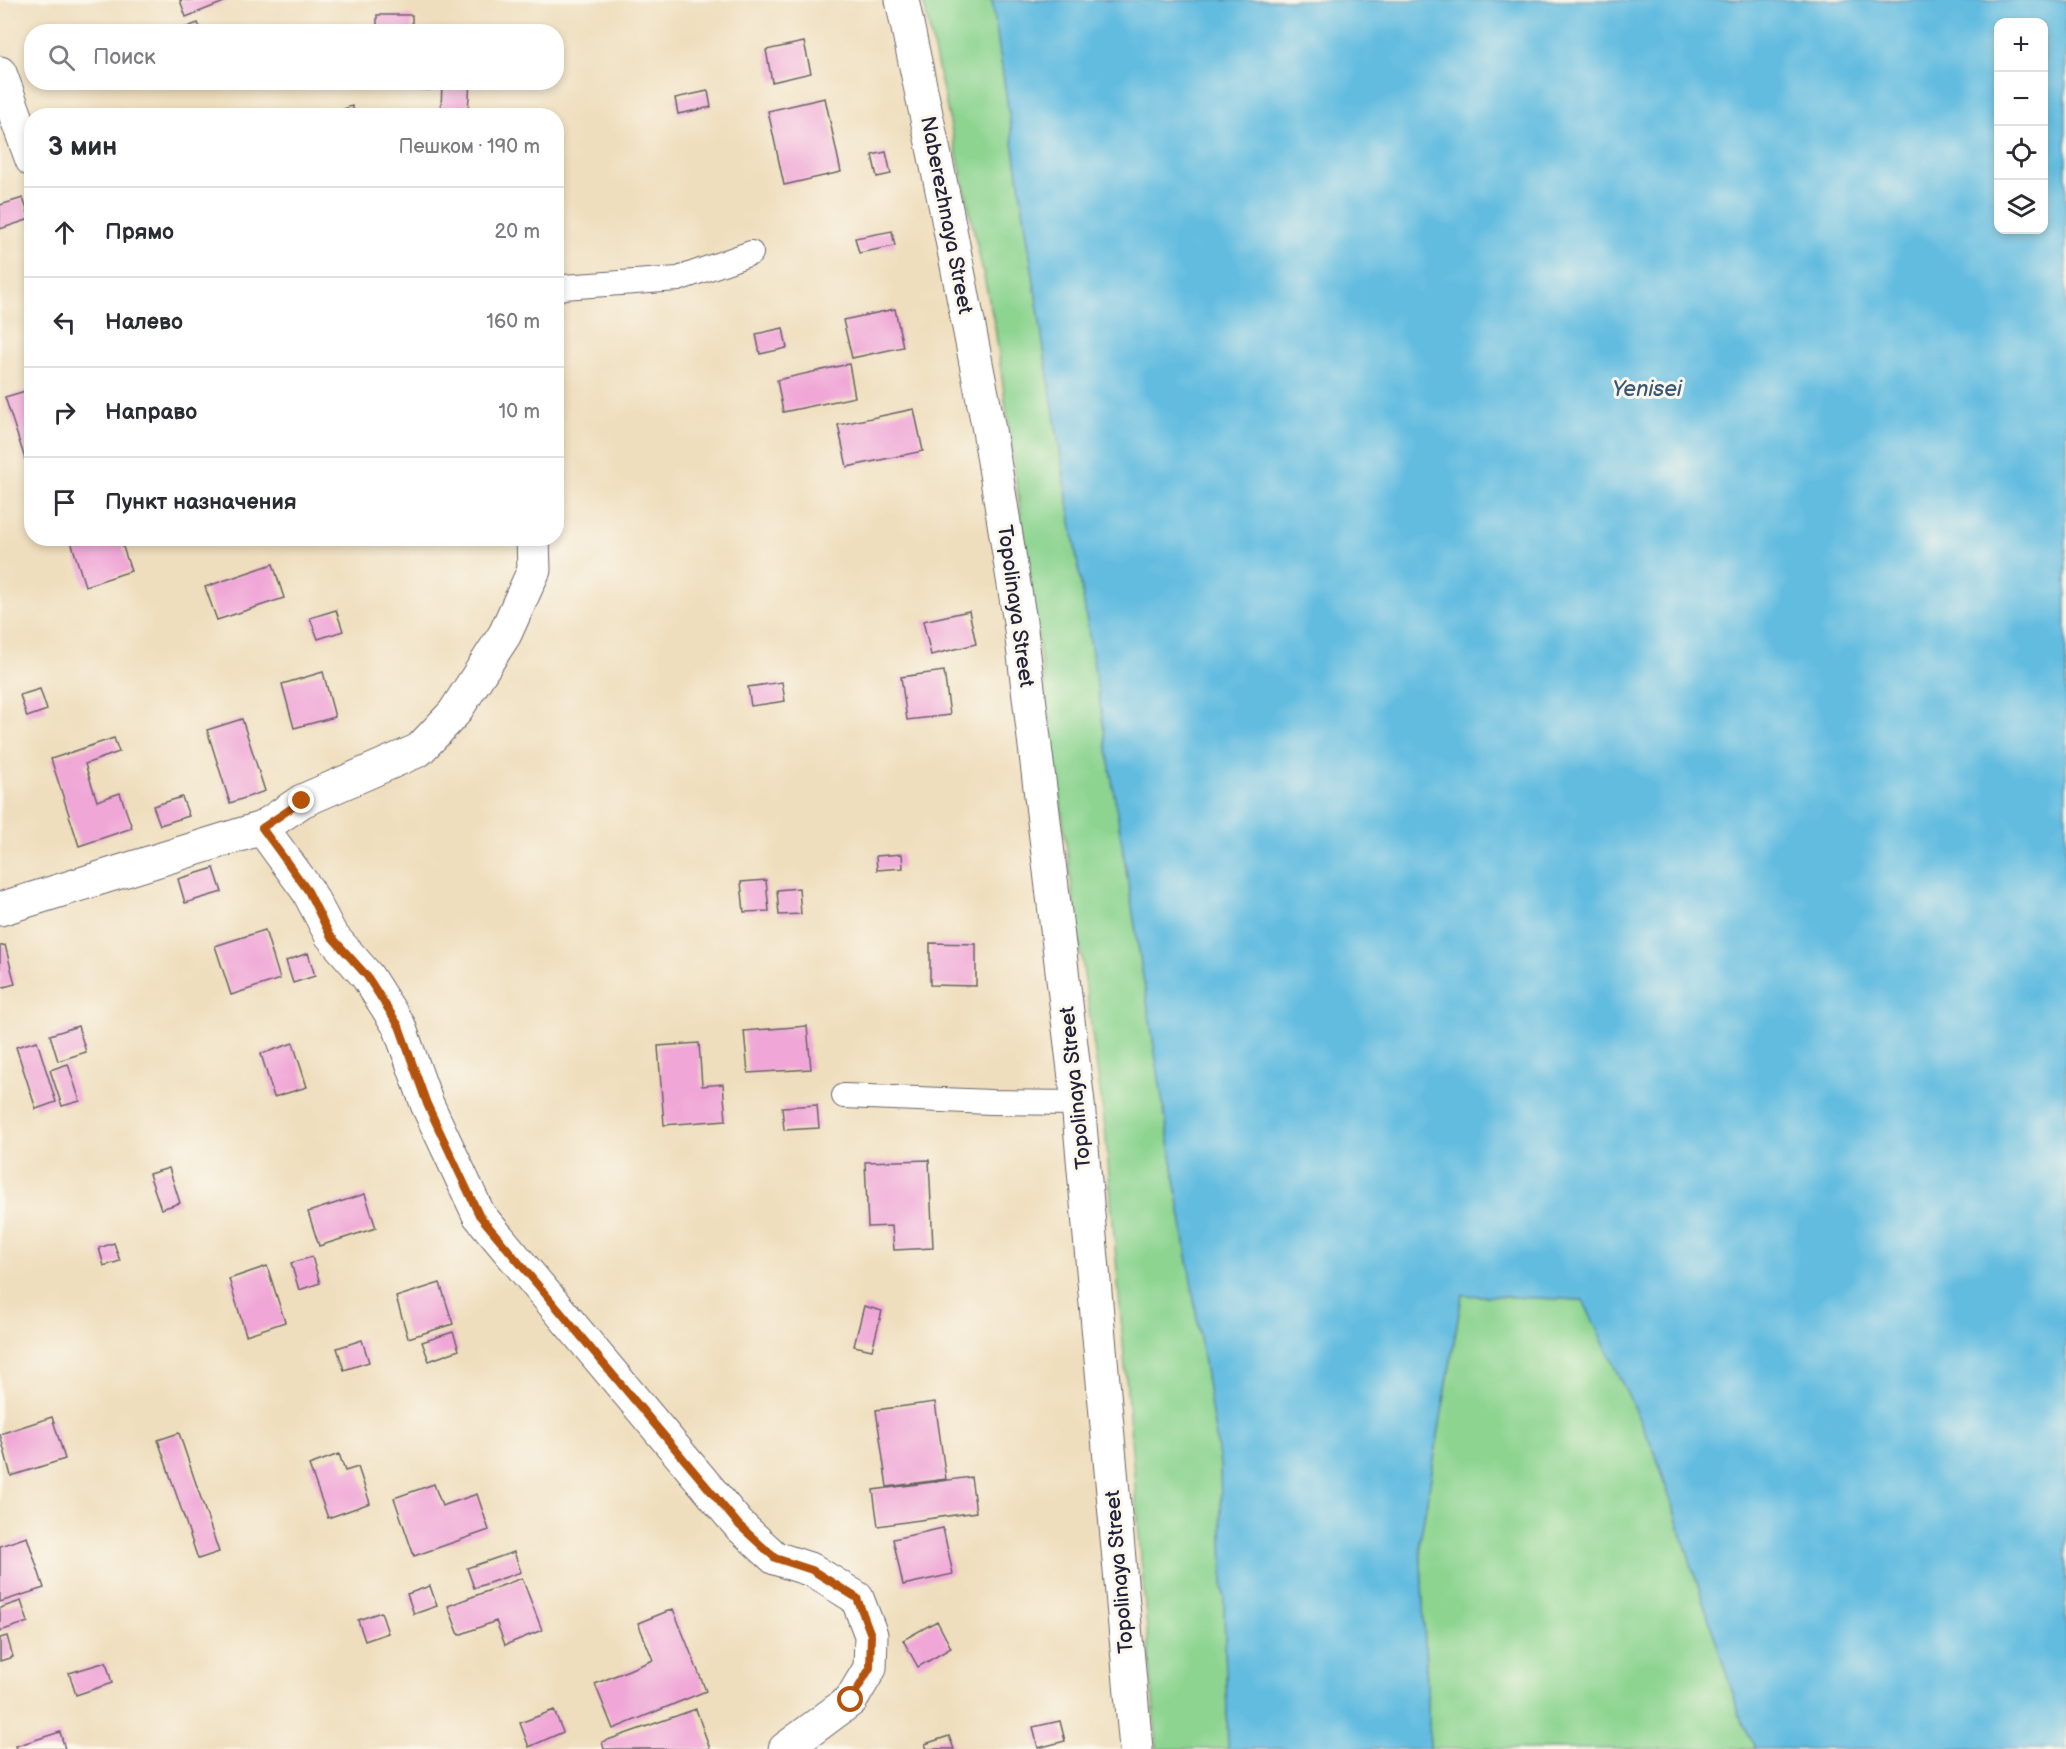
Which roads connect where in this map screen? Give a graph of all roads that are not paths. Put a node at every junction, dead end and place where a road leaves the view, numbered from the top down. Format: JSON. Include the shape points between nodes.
{"nodes":[{"id":1,"x":902,"y":0,"type":"edge"},
{"id":2,"x":0,"y":73,"type":"edge"},
{"id":3,"x":24,"y":138,"type":"edge"},
{"id":4,"x":751,"y":253,"type":"dead end"},
{"id":5,"x":564,"y":287,"type":"edge"},
{"id":6,"x":989,"y":430,"type":"joint"},
{"id":7,"x":533,"y":546,"type":"edge"},
{"id":8,"x":262,"y":828,"type":"junction"},
{"id":9,"x":0,"y":909,"type":"edge"},
{"id":10,"x":844,"y":1096,"type":"dead end"},
{"id":11,"x":1078,"y":1103,"type":"junction"},
{"id":12,"x":785,"y":1749,"type":"edge"},
{"id":13,"x":1136,"y":1749,"type":"edge"}],
"edges":[{"from":1,"to":6,"type":"street","name":"Naberezhnaya Street"},
{"from":2,"to":3,"type":"street"},
{"from":4,"to":5,"type":"lane","via":[[678,279]]},
{"from":6,"to":11,"type":"street","name":"Topolinaya Street","via":[[1020,622]]},
{"from":7,"to":8,"type":"street","via":[[534,570],[505,634],[454,713],[419,750],[302,801]]},
{"from":8,"to":9,"type":"street"},
{"from":8,"to":12,"type":"street","via":[[308,891],[330,935],[367,976],[399,1026],[427,1104],[479,1215],[739,1525],[775,1558],[812,1570],[857,1598],[871,1635],[870,1668],[851,1700]]},
{"from":10,"to":11,"type":"lane"},
{"from":11,"to":13,"type":"street","name":"Topolinaya Street"}]}
